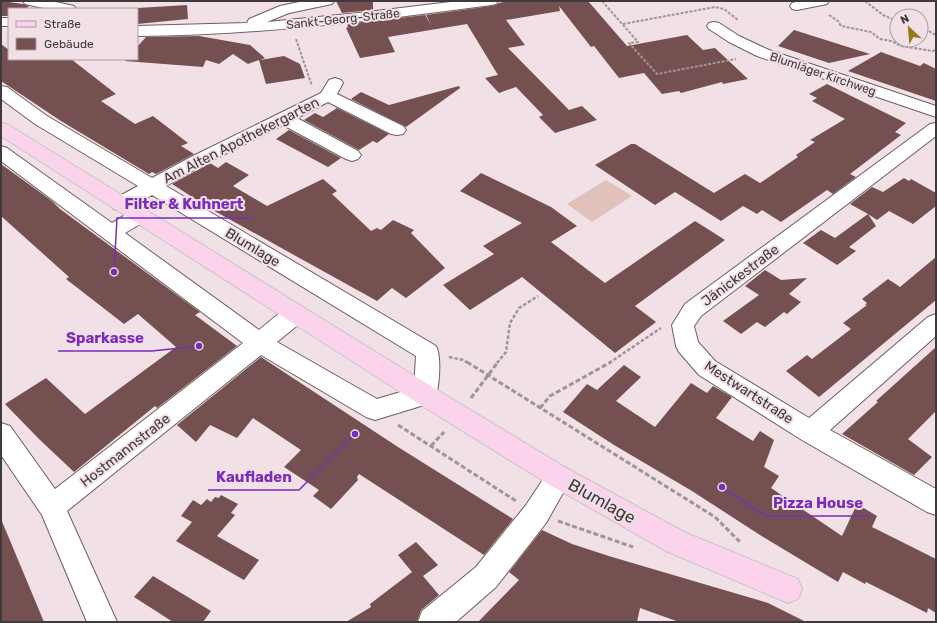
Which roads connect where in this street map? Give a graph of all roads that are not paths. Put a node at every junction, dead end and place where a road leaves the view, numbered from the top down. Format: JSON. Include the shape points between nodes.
{"nodes":[{"id":1,"x":327,"y":1,"type":"edge"},
{"id":2,"x":491,"y":1,"type":"edge"},
{"id":3,"x":822,"y":1,"type":"edge"},
{"id":4,"x":35,"y":5,"type":"edge"},
{"id":5,"x":799,"y":6,"type":"road end"},
{"id":6,"x":60,"y":8,"type":"edge"},
{"id":7,"x":714,"y":26,"type":"dead end"},
{"id":8,"x":242,"y":28,"type":"junction"},
{"id":9,"x":138,"y":31,"type":"edge"},
{"id":10,"x":1,"y":91,"type":"edge"},
{"id":11,"x":936,"y":112,"type":"edge"},
{"id":12,"x":283,"y":118,"type":"junction"},
{"id":13,"x":1,"y":128,"type":"edge"},
{"id":14,"x":936,"y":128,"type":"edge"},
{"id":15,"x":397,"y":130,"type":"dead end"},
{"id":16,"x":1,"y":152,"type":"edge"},
{"id":17,"x":352,"y":155,"type":"dead end"},
{"id":18,"x":151,"y":186,"type":"junction"},
{"id":19,"x":121,"y":204,"type":"junction"},
{"id":20,"x":140,"y":215,"type":"junction"},
{"id":21,"x":111,"y":233,"type":"junction"},
{"id":22,"x":296,"y":314,"type":"junction"},
{"id":23,"x":936,"y":323,"type":"edge"},
{"id":24,"x":683,"y":325,"type":"joint"},
{"id":25,"x":260,"y":343,"type":"junction"},
{"id":26,"x":425,"y":395,"type":"junction"},
{"id":27,"x":811,"y":432,"type":"junction"},
{"id":28,"x":1,"y":434,"type":"edge"},
{"id":29,"x":559,"y":477,"type":"junction"},
{"id":30,"x":936,"y":503,"type":"edge"},
{"id":31,"x":52,"y":507,"type":"junction"},
{"id":32,"x":788,"y":589,"type":"dead end"},
{"id":33,"x":102,"y":622,"type":"edge"},
{"id":34,"x":432,"y":622,"type":"edge"}],
"edges":[{"from":1,"to":8,"type":"street","name":"Sankt-Georg-Straße","via":[[286,9]]},
{"from":2,"to":8,"type":"street","name":"Sankt-Georg-Straße","via":[[394,14]]},
{"from":3,"to":5,"type":"street"},
{"from":4,"to":6,"type":"street"},
{"from":7,"to":11,"type":"street","name":"Blumläger Kirchweg","via":[[763,53]]},
{"from":8,"to":9,"type":"street","name":"Sankt-Georg-Straße"},
{"from":10,"to":18,"type":"street","name":"Blumlage","via":[[41,120]]},
{"from":12,"to":15,"type":"street","name":"Am Alten Apothekergarten","via":[[332,89]]},
{"from":12,"to":17,"type":"street"},
{"from":12,"to":18,"type":"street","name":"Am Alten Apothekergarten"},
{"from":13,"to":19,"type":"main road","name":"Blumlage"},
{"from":14,"to":24,"type":"street","name":"Jänickestraße","via":[[693,310]]},
{"from":16,"to":21,"type":"street"},
{"from":18,"to":19,"type":"street","name":"Am Alten Apothekergarten"},
{"from":18,"to":26,"type":"street","name":"Blumlage","via":[[428,352]]},
{"from":19,"to":20,"type":"main road","name":"Blumlage"},
{"from":20,"to":21,"type":"street"},
{"from":20,"to":22,"type":"main road","name":"Blumlage"},
{"from":21,"to":25,"type":"street"},
{"from":22,"to":25,"type":"street","name":"Hostmannstraße"},
{"from":22,"to":26,"type":"main road","name":"Blumlage"},
{"from":23,"to":27,"type":"street"},
{"from":24,"to":27,"type":"street","name":"Mestwartstraße","via":[[687,346],[708,368]]},
{"from":25,"to":26,"type":"street","via":[[375,410]]},
{"from":25,"to":31,"type":"street","name":"Hostmannstraße"},
{"from":26,"to":29,"type":"main road","name":"Blumlage"},
{"from":27,"to":30,"type":"street","name":"Mestwartstraße"},
{"from":28,"to":31,"type":"street"},
{"from":29,"to":32,"type":"main road","name":"Blumlage","via":[[676,542]]},
{"from":29,"to":34,"type":"street","via":[[536,514],[486,577]]},
{"from":31,"to":33,"type":"street"}]}
